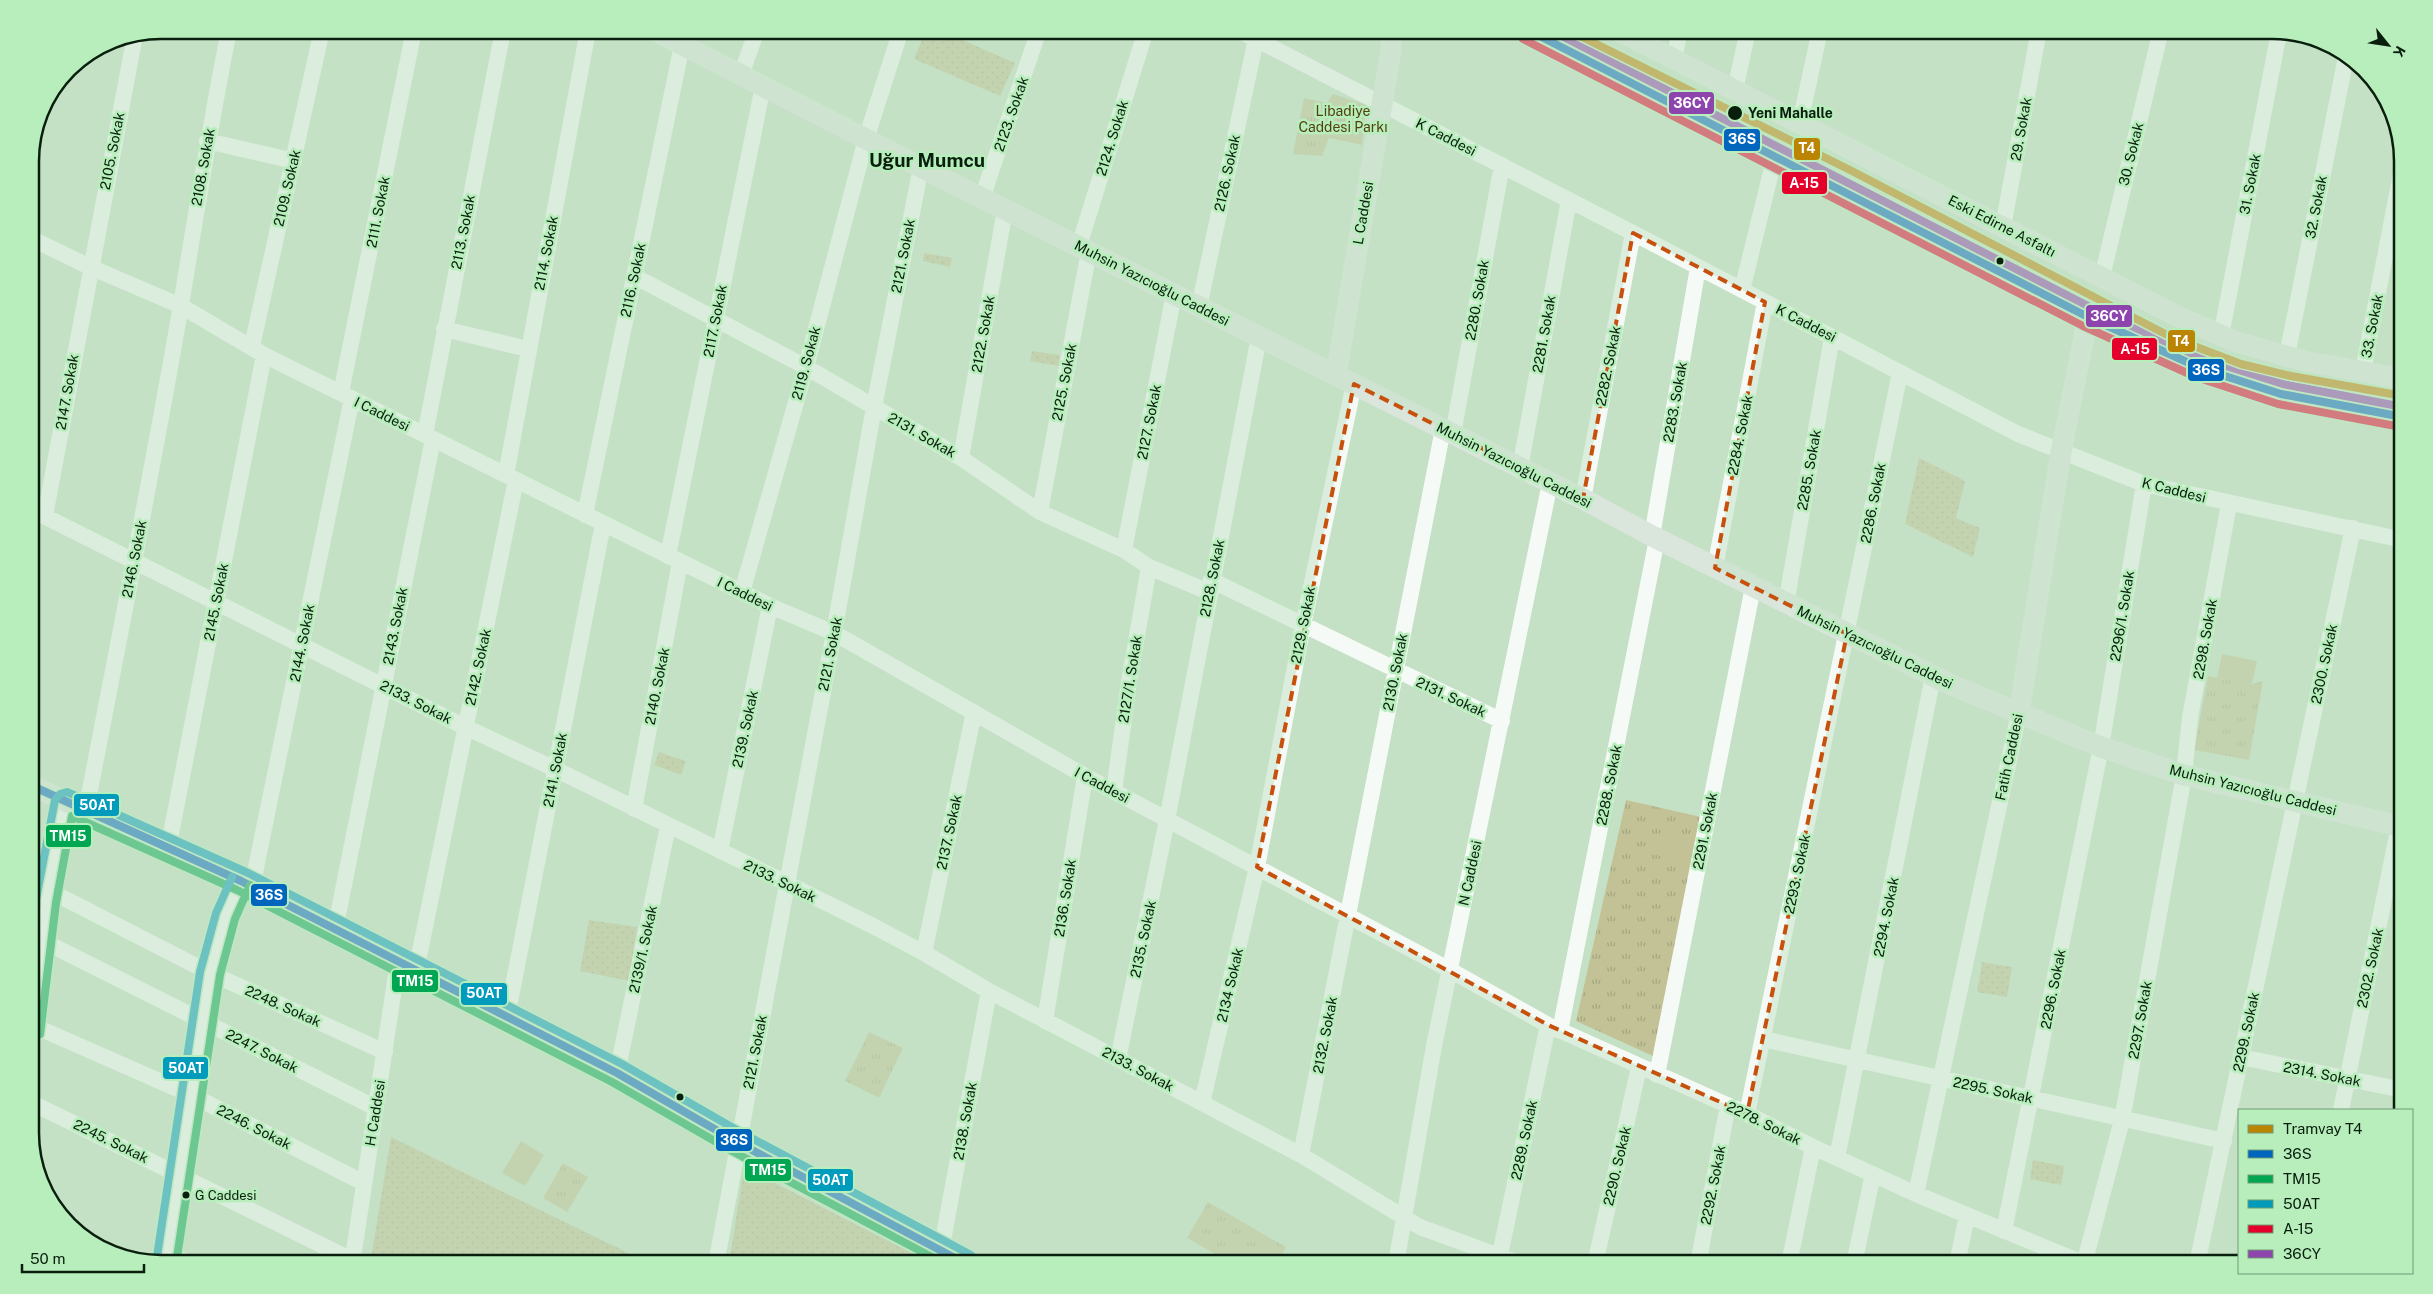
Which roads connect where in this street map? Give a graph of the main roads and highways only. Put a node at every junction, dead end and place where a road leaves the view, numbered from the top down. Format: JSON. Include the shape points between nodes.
{"nodes":[{"id":1,"x":670,"y":39,"type":"edge"},
{"id":2,"x":1391,"y":39,"type":"edge"},
{"id":3,"x":1396,"y":39,"type":"edge"},
{"id":4,"x":1546,"y":39,"type":"edge"},
{"id":5,"x":1635,"y":39,"type":"edge"},
{"id":6,"x":1391,"y":51,"type":"junction"},
{"id":7,"x":2088,"y":317,"type":"junction"},
{"id":8,"x":2394,"y":377,"type":"edge"},
{"id":9,"x":1345,"y":380,"type":"junction"},
{"id":10,"x":2394,"y":415,"type":"edge"},
{"id":11,"x":2019,"y":713,"type":"junction"},
{"id":12,"x":39,"y":789,"type":"edge"},
{"id":13,"x":2394,"y":824,"type":"edge"},
{"id":14,"x":949,"y":1255,"type":"edge"}],
"edges":[{"from":1,"to":9,"type":"main road","name":"Muhsin Yazıcıoğlu Caddesi"},
{"from":2,"to":6,"type":"main road"},
{"from":3,"to":6,"type":"main road"},
{"from":4,"to":7,"type":"main road"},
{"from":5,"to":8,"type":"main road","name":"Eski Edirne Asfaltı","via":[[2221,336],[2287,356]]},
{"from":6,"to":9,"type":"main road","name":"L Caddesi"},
{"from":7,"to":10,"type":"main road","via":[[2200,368],[2242,383],[2281,394]]},
{"from":7,"to":11,"type":"main road","name":"Fatih Caddesi","via":[[2060,452]]},
{"from":9,"to":11,"type":"main road","name":"Muhsin Yazıcıoğlu Caddesi","via":[[1786,604],[1933,676]]},
{"from":11,"to":13,"type":"main road","name":"Muhsin Yazıcıoğlu Caddesi","via":[[2102,747],[2184,775]]},
{"from":12,"to":14,"type":"main road","via":[[247,884],[617,1073],[737,1142]]}]}
